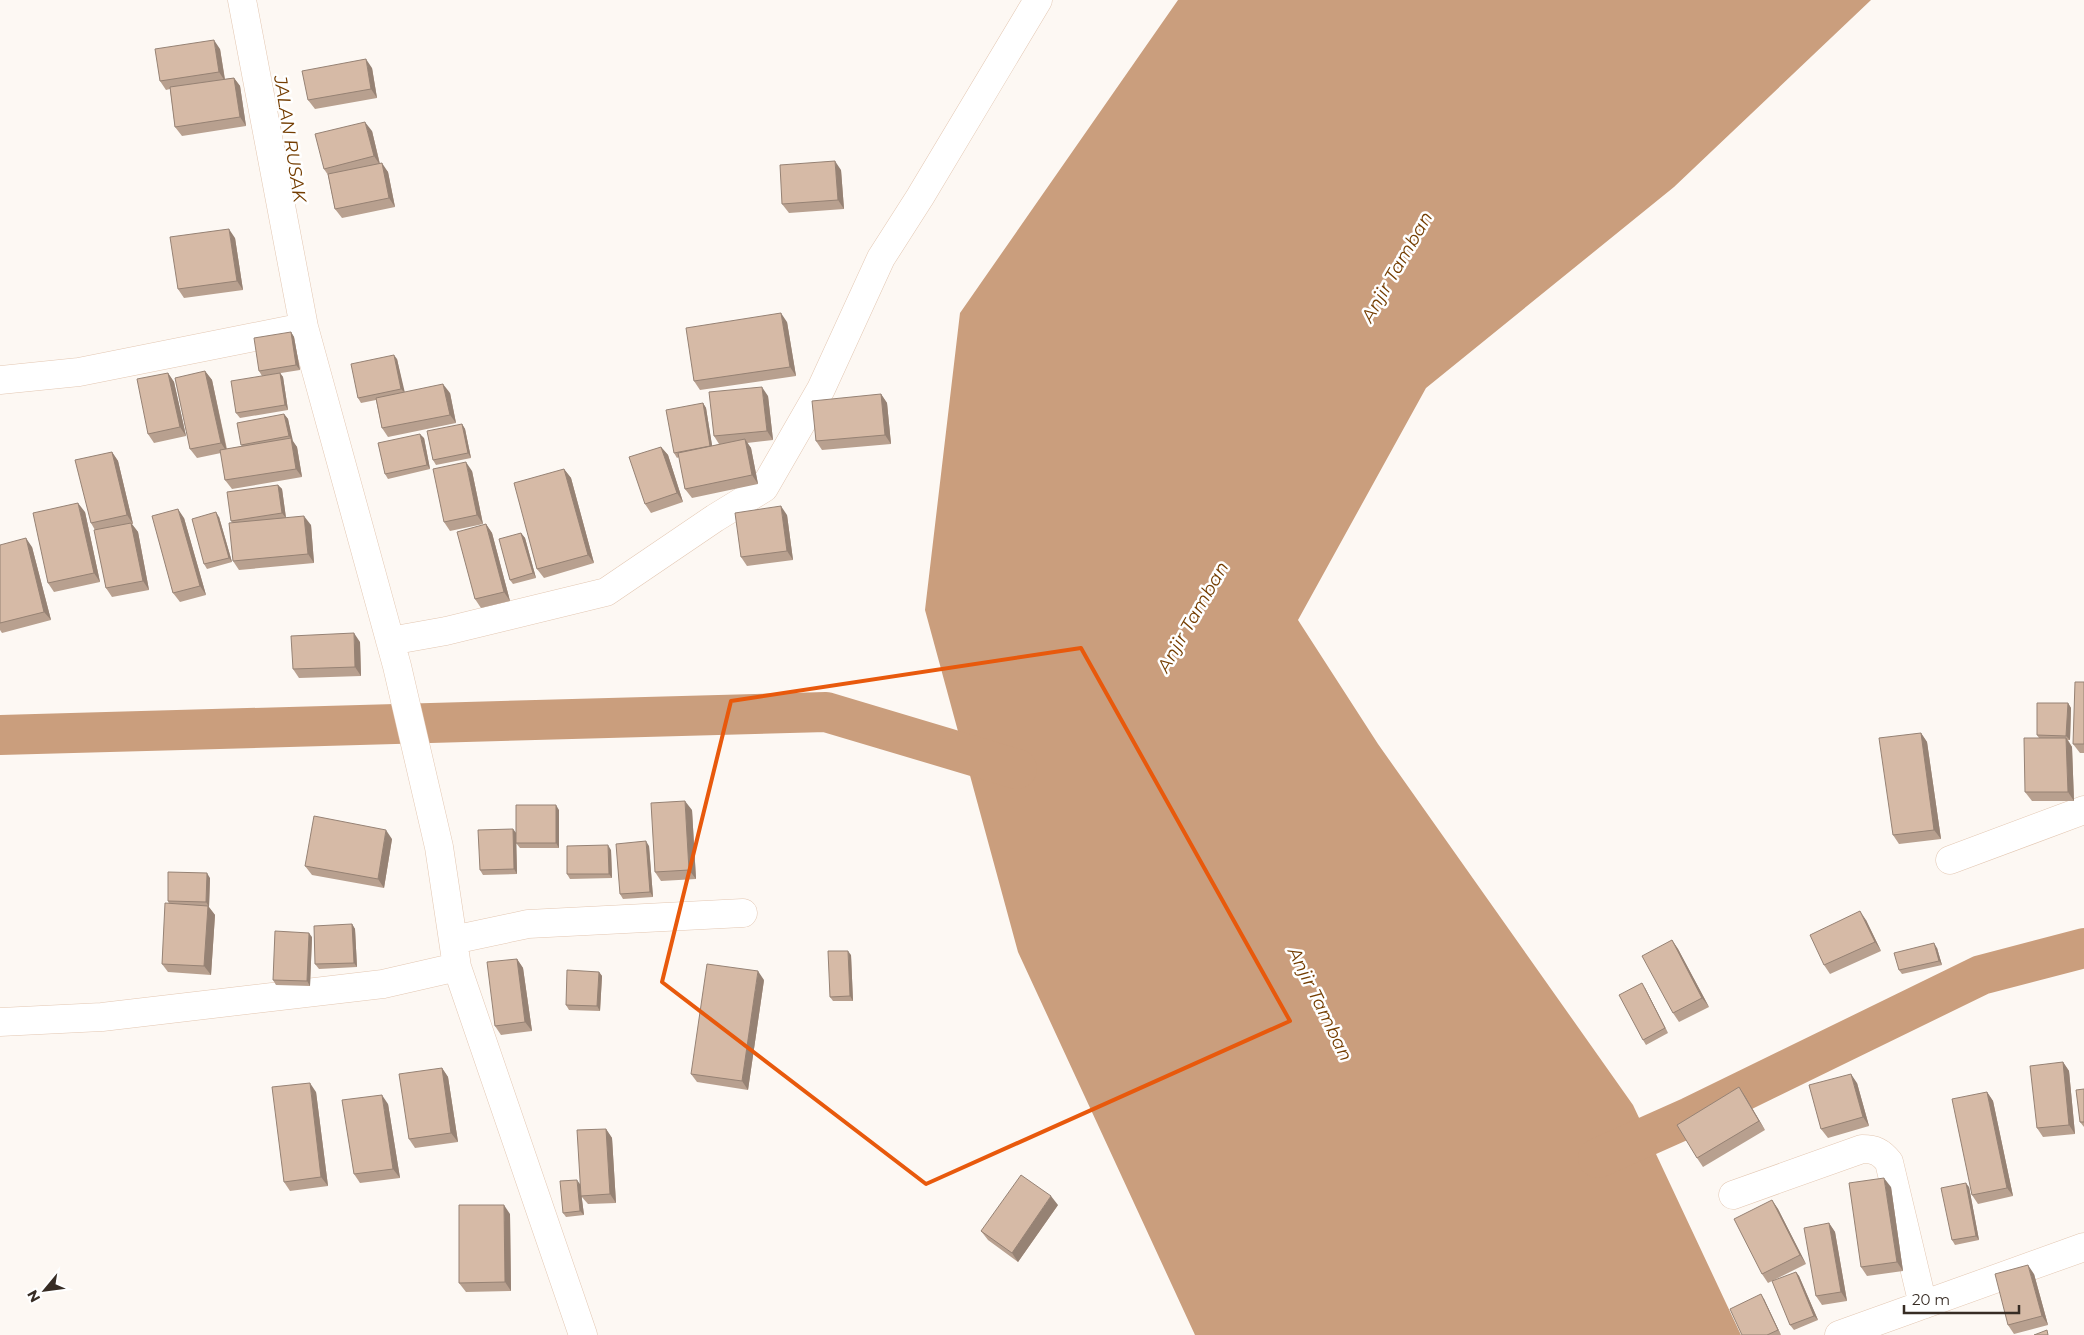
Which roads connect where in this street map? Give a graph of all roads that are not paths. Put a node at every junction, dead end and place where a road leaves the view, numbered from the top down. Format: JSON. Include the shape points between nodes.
{"nodes":[{"id":1,"x":242,"y":0,"type":"edge"},
{"id":2,"x":1038,"y":0,"type":"edge"},
{"id":3,"x":304,"y":327,"type":"junction"},
{"id":4,"x":0,"y":380,"type":"edge"},
{"id":5,"x":394,"y":653,"type":"junction"},
{"id":6,"x":2084,"y":810,"type":"edge"},
{"id":7,"x":1950,"y":860,"type":"dead end"},
{"id":8,"x":743,"y":913,"type":"dead end"},
{"id":9,"x":453,"y":940,"type":"junction"},
{"id":10,"x":457,"y":967,"type":"junction"},
{"id":11,"x":0,"y":1022,"type":"edge"},
{"id":12,"x":1734,"y":1195,"type":"dead end"},
{"id":13,"x":2084,"y":1247,"type":"edge"},
{"id":14,"x":1923,"y":1305,"type":"junction"},
{"id":15,"x":583,"y":1335,"type":"edge"},
{"id":16,"x":1839,"y":1335,"type":"edge"}],
"edges":[{"from":1,"to":3,"type":"street"},
{"from":2,"to":5,"type":"street","via":[[881,258],[821,390],[764,488],[606,592],[446,631]]},
{"from":3,"to":4,"type":"street","via":[[79,372]]},
{"from":3,"to":5,"type":"street"},
{"from":5,"to":9,"type":"street","via":[[439,847]]},
{"from":6,"to":7,"type":"street"},
{"from":8,"to":9,"type":"street","via":[[528,924]]},
{"from":9,"to":10,"type":"street"},
{"from":10,"to":11,"type":"street","via":[[383,984],[102,1018]]},
{"from":10,"to":15,"type":"street"},
{"from":12,"to":14,"type":"street","via":[[1862,1149],[1874,1149],[1883,1154],[1889,1162]]},
{"from":13,"to":14,"type":"street"},
{"from":14,"to":16,"type":"street"}]}
